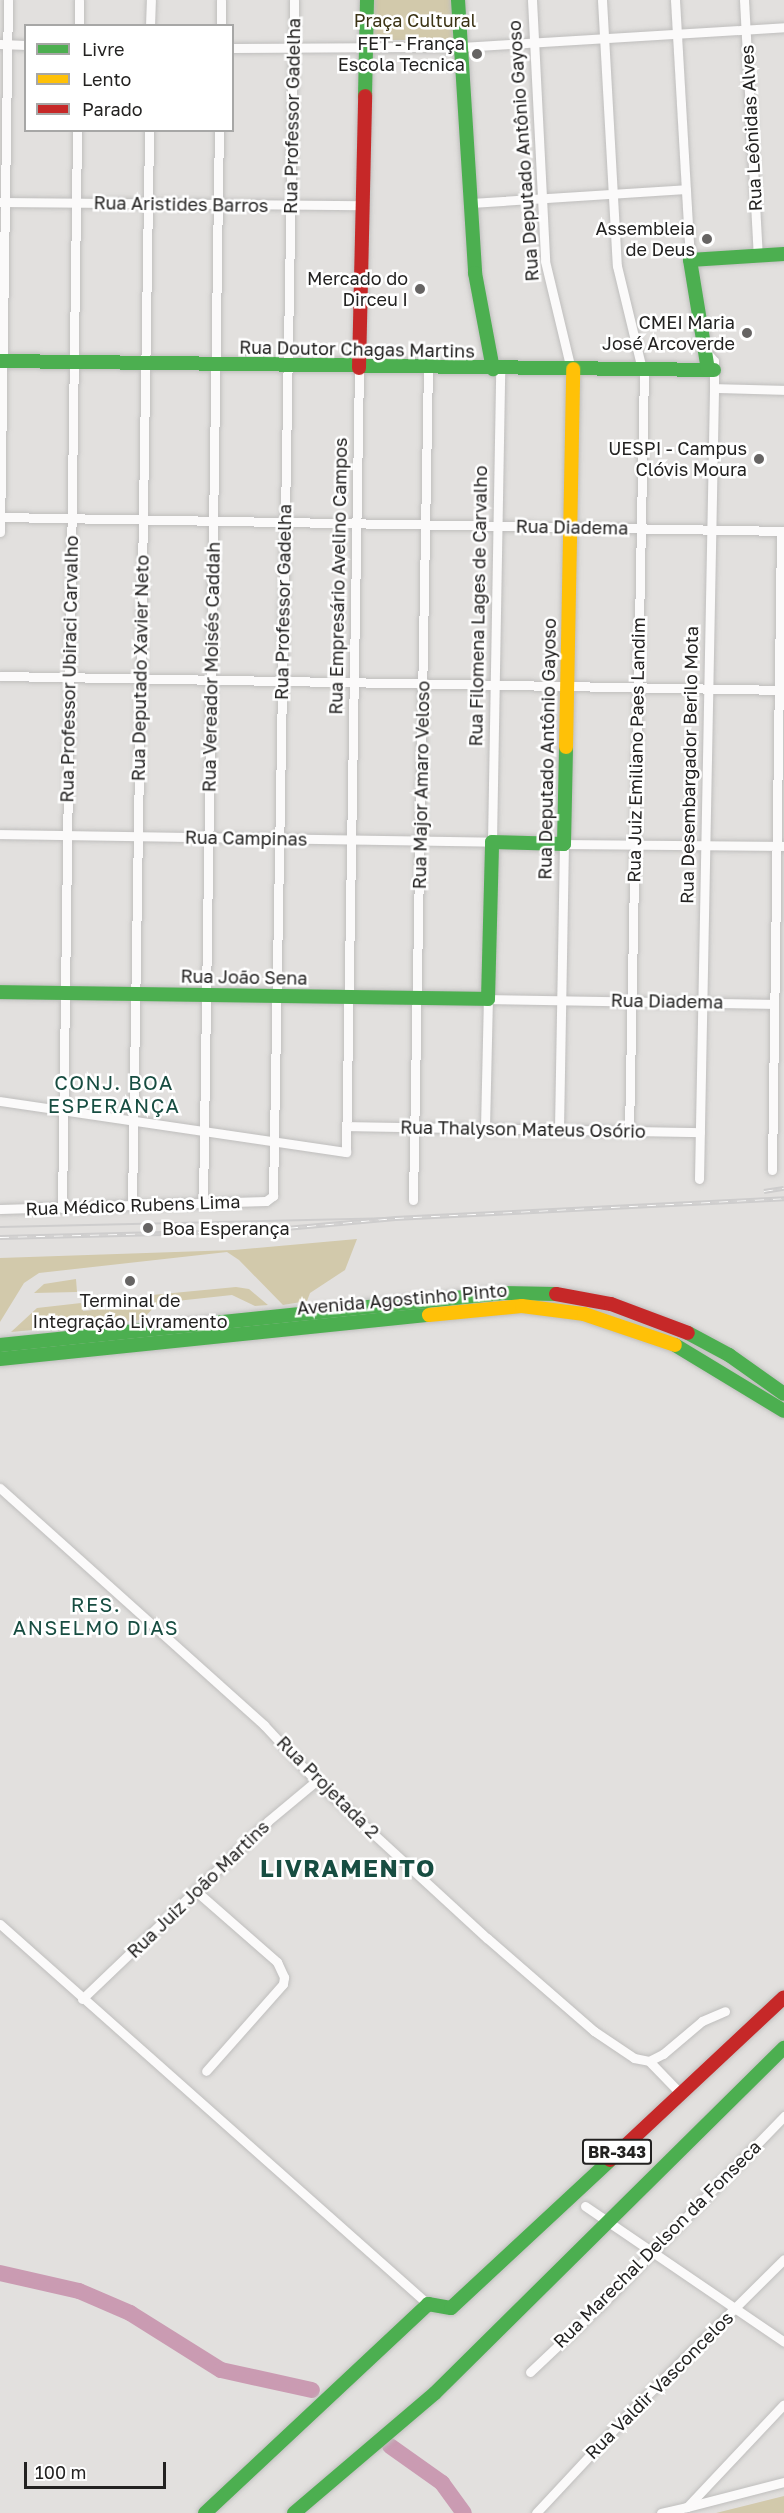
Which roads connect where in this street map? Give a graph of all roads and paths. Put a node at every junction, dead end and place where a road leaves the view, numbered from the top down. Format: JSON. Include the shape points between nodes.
{"nodes":[{"id":1,"x":8,"y":0,"type":"edge"},
{"id":2,"x":79,"y":0,"type":"edge"},
{"id":3,"x":151,"y":0,"type":"edge"},
{"id":4,"x":221,"y":0,"type":"edge"},
{"id":5,"x":294,"y":0,"type":"edge"},
{"id":6,"x":367,"y":0,"type":"edge"},
{"id":7,"x":458,"y":0,"type":"edge"},
{"id":8,"x":532,"y":0,"type":"edge"},
{"id":9,"x":602,"y":0,"type":"edge"},
{"id":10,"x":675,"y":0,"type":"edge"},
{"id":11,"x":744,"y":0,"type":"edge"},
{"id":12,"x":79,"y":24,"type":"edge"},
{"id":13,"x":150,"y":24,"type":"edge"},
{"id":14,"x":221,"y":24,"type":"edge"},
{"id":15,"x":784,"y":27,"type":"edge"},
{"id":16,"x":745,"y":29,"type":"junction"},
{"id":17,"x":677,"y":34,"type":"junction"},
{"id":18,"x":605,"y":38,"type":"junction"},
{"id":19,"x":534,"y":42,"type":"junction"},
{"id":20,"x":4,"y":44,"type":"edge"},
{"id":21,"x":24,"y":45,"type":"edge"},
{"id":22,"x":461,"y":47,"type":"junction"},
{"id":23,"x":234,"y":48,"type":"edge"},
{"id":24,"x":292,"y":49,"type":"junction"},
{"id":25,"x":365,"y":49,"type":"junction"},
{"id":26,"x":77,"y":132,"type":"edge"},
{"id":27,"x":149,"y":132,"type":"edge"},
{"id":28,"x":219,"y":132,"type":"edge"},
{"id":29,"x":686,"y":189,"type":"junction"},
{"id":30,"x":614,"y":193,"type":"junction"},
{"id":31,"x":542,"y":198,"type":"junction"},
{"id":32,"x":3,"y":202,"type":"edge"},
{"id":33,"x":76,"y":202,"type":"junction"},
{"id":34,"x":471,"y":203,"type":"junction"},
{"id":35,"x":148,"y":204,"type":"junction"},
{"id":36,"x":218,"y":205,"type":"junction"},
{"id":37,"x":363,"y":205,"type":"junction"},
{"id":38,"x":290,"y":206,"type":"junction"},
{"id":39,"x":784,"y":254,"type":"edge"},
{"id":40,"x":758,"y":255,"type":"junction"},
{"id":41,"x":713,"y":257,"type":"junction"},
{"id":42,"x":690,"y":260,"type":"junction"},
{"id":43,"x":694,"y":281,"type":"junction"},
{"id":44,"x":1,"y":361,"type":"edge"},
{"id":45,"x":74,"y":362,"type":"junction"},
{"id":46,"x":145,"y":363,"type":"junction"},
{"id":47,"x":216,"y":365,"type":"junction"},
{"id":48,"x":287,"y":367,"type":"junction"},
{"id":49,"x":359,"y":368,"type":"junction"},
{"id":50,"x":428,"y":369,"type":"junction"},
{"id":51,"x":572,"y":369,"type":"junction"},
{"id":52,"x":643,"y":369,"type":"junction"},
{"id":53,"x":497,"y":370,"type":"junction"},
{"id":54,"x":711,"y":370,"type":"junction"},
{"id":55,"x":714,"y":388,"type":"junction"},
{"id":56,"x":784,"y":390,"type":"edge"},
{"id":57,"x":0,"y":518,"type":"edge"},
{"id":58,"x":71,"y":518,"type":"junction"},
{"id":59,"x":142,"y":519,"type":"junction"},
{"id":60,"x":213,"y":521,"type":"junction"},
{"id":61,"x":285,"y":523,"type":"junction"},
{"id":62,"x":356,"y":523,"type":"junction"},
{"id":63,"x":425,"y":524,"type":"junction"},
{"id":64,"x":498,"y":526,"type":"junction"},
{"id":65,"x":569,"y":527,"type":"junction"},
{"id":66,"x":641,"y":528,"type":"junction"},
{"id":67,"x":712,"y":529,"type":"junction"},
{"id":68,"x":783,"y":531,"type":"edge"},
{"id":69,"x":0,"y":532,"type":"edge"},
{"id":70,"x":0,"y":676,"type":"edge"},
{"id":71,"x":69,"y":679,"type":"junction"},
{"id":72,"x":140,"y":680,"type":"junction"},
{"id":73,"x":211,"y":681,"type":"junction"},
{"id":74,"x":281,"y":681,"type":"junction"},
{"id":75,"x":355,"y":682,"type":"junction"},
{"id":76,"x":423,"y":684,"type":"junction"},
{"id":77,"x":494,"y":686,"type":"junction"},
{"id":78,"x":565,"y":687,"type":"junction"},
{"id":79,"x":638,"y":688,"type":"junction"},
{"id":80,"x":709,"y":689,"type":"junction"},
{"id":81,"x":782,"y":690,"type":"edge"},
{"id":82,"x":0,"y":834,"type":"edge"},
{"id":83,"x":66,"y":834,"type":"junction"},
{"id":84,"x":138,"y":836,"type":"junction"},
{"id":85,"x":209,"y":837,"type":"junction"},
{"id":86,"x":279,"y":838,"type":"junction"},
{"id":87,"x":352,"y":840,"type":"junction"},
{"id":88,"x":420,"y":841,"type":"junction"},
{"id":89,"x":492,"y":842,"type":"junction"},
{"id":90,"x":564,"y":844,"type":"junction"},
{"id":91,"x":635,"y":845,"type":"junction"},
{"id":92,"x":706,"y":845,"type":"junction"},
{"id":93,"x":780,"y":846,"type":"edge"},
{"id":94,"x":0,"y":992,"type":"edge"},
{"id":95,"x":64,"y":992,"type":"junction"},
{"id":96,"x":135,"y":993,"type":"junction"},
{"id":97,"x":206,"y":994,"type":"junction"},
{"id":98,"x":275,"y":995,"type":"junction"},
{"id":99,"x":349,"y":996,"type":"junction"},
{"id":100,"x":417,"y":998,"type":"junction"},
{"id":101,"x":488,"y":999,"type":"junction"},
{"id":102,"x":560,"y":999,"type":"junction"},
{"id":103,"x":632,"y":1000,"type":"junction"},
{"id":104,"x":702,"y":1002,"type":"junction"},
{"id":105,"x":774,"y":1004,"type":"junction"},
{"id":106,"x":0,"y":1101,"type":"edge"},
{"id":107,"x":62,"y":1112,"type":"junction"},
{"id":108,"x":133,"y":1122,"type":"junction"},
{"id":109,"x":346,"y":1126,"type":"junction"},
{"id":110,"x":414,"y":1127,"type":"junction"},
{"id":111,"x":485,"y":1128,"type":"junction"},
{"id":112,"x":559,"y":1130,"type":"junction"},
{"id":113,"x":629,"y":1131,"type":"junction"},
{"id":114,"x":204,"y":1132,"type":"junction"},
{"id":115,"x":700,"y":1132,"type":"junction"},
{"id":116,"x":274,"y":1142,"type":"junction"},
{"id":117,"x":772,"y":1170,"type":"dead end"},
{"id":118,"x":699,"y":1179,"type":"dead end"},
{"id":119,"x":413,"y":1200,"type":"dead end"},
{"id":120,"x":266,"y":1201,"type":"joint"},
{"id":121,"x":203,"y":1203,"type":"junction"},
{"id":122,"x":132,"y":1205,"type":"junction"},
{"id":123,"x":62,"y":1208,"type":"junction"},
{"id":124,"x":0,"y":1209,"type":"edge"},
{"id":125,"x":0,"y":1345,"type":"edge"},
{"id":126,"x":0,"y":1359,"type":"edge"},
{"id":127,"x":784,"y":1394,"type":"edge"},
{"id":128,"x":784,"y":1411,"type":"edge"},
{"id":129,"x":0,"y":1488,"type":"edge"},
{"id":130,"x":316,"y":1781,"type":"junction"},
{"id":131,"x":196,"y":1891,"type":"junction"},
{"id":132,"x":0,"y":1924,"type":"edge"},
{"id":133,"x":784,"y":1997,"type":"edge"},
{"id":134,"x":82,"y":1999,"type":"junction"},
{"id":135,"x":725,"y":2011,"type":"dead end"},
{"id":136,"x":784,"y":2048,"type":"edge"},
{"id":137,"x":649,"y":2061,"type":"junction"},
{"id":138,"x":206,"y":2071,"type":"dead end"},
{"id":139,"x":680,"y":2093,"type":"junction"},
{"id":140,"x":784,"y":2116,"type":"edge"},
{"id":141,"x":585,"y":2206,"type":"dead end"},
{"id":142,"x":607,"y":2221,"type":"junction"},
{"id":143,"x":652,"y":2251,"type":"junction"},
{"id":144,"x":784,"y":2259,"type":"edge"},
{"id":145,"x":428,"y":2304,"type":"junction"},
{"id":146,"x":736,"y":2310,"type":"junction"},
{"id":147,"x":784,"y":2342,"type":"edge"},
{"id":148,"x":530,"y":2372,"type":"dead end"},
{"id":149,"x":784,"y":2404,"type":"edge"},
{"id":150,"x":784,"y":2482,"type":"edge"},
{"id":151,"x":687,"y":2507,"type":"junction"},
{"id":152,"x":205,"y":2513,"type":"edge"},
{"id":153,"x":294,"y":2513,"type":"edge"},
{"id":154,"x":536,"y":2513,"type":"edge"},
{"id":155,"x":661,"y":2513,"type":"edge"}],
"edges":[{"from":1,"to":20,"type":"street"},
{"from":2,"to":12,"type":"street"},
{"from":3,"to":13,"type":"street"},
{"from":4,"to":14,"type":"street"},
{"from":5,"to":24,"type":"street","name":"Rua Professor Gadelha"},
{"from":6,"to":25,"type":"main road","name":"Rua Empresário Avelino Campos"},
{"from":7,"to":22,"type":"main road","name":"Rua Filomena Lages de Carvalho"},
{"from":8,"to":19,"type":"street","name":"Rua Deputado Antônio Gayoso"},
{"from":9,"to":18,"type":"street","name":"Rua Juiz Emiliano Paes Landim"},
{"from":10,"to":17,"type":"street"},
{"from":11,"to":16,"type":"street","name":"Rua Leônidas Alves"},
{"from":15,"to":16,"type":"street"},
{"from":16,"to":17,"type":"street"},
{"from":16,"to":40,"type":"street","name":"Rua Leônidas Alves"},
{"from":17,"to":18,"type":"street"},
{"from":17,"to":29,"type":"street"},
{"from":18,"to":19,"type":"street"},
{"from":18,"to":30,"type":"street","name":"Rua Juiz Emiliano Paes Landim"},
{"from":19,"to":22,"type":"street"},
{"from":19,"to":31,"type":"street","name":"Rua Deputado Antônio Gayoso"},
{"from":20,"to":21,"type":"street"},
{"from":20,"to":32,"type":"street"},
{"from":22,"to":25,"type":"street"},
{"from":22,"to":34,"type":"main road","name":"Rua Filomena Lages de Carvalho"},
{"from":23,"to":24,"type":"street"},
{"from":24,"to":25,"type":"street"},
{"from":24,"to":38,"type":"street","name":"Rua Professor Gadelha"},
{"from":25,"to":37,"type":"main road","name":"Rua Empresário Avelino Campos"},
{"from":26,"to":33,"type":"street","name":"Rua Professor Ubiraci Carvalho"},
{"from":27,"to":35,"type":"street","name":"Rua Deputado Xavier Neto"},
{"from":28,"to":36,"type":"street","name":"Rua Vereador Moisés Caddah"},
{"from":29,"to":30,"type":"street"},
{"from":29,"to":42,"type":"street"},
{"from":30,"to":31,"type":"street"},
{"from":30,"to":52,"type":"street","name":"Rua Juiz Emiliano Paes Landim","via":[[619,279]]},
{"from":31,"to":34,"type":"street"},
{"from":31,"to":51,"type":"street","name":"Rua Deputado Antônio Gayoso","via":[[549,284]]},
{"from":32,"to":33,"type":"street","name":"Rua Aristides Barros"},
{"from":32,"to":44,"type":"street"},
{"from":33,"to":35,"type":"street","name":"Rua Aristides Barros"},
{"from":33,"to":45,"type":"street","name":"Rua Professor Ubiraci Carvalho"},
{"from":34,"to":53,"type":"main road","name":"Rua Filomena Lages de Carvalho","via":[[475,273]]},
{"from":35,"to":36,"type":"street","name":"Rua Aristides Barros"},
{"from":35,"to":46,"type":"street","name":"Rua Deputado Xavier Neto"},
{"from":36,"to":38,"type":"street","name":"Rua Aristides Barros"},
{"from":36,"to":47,"type":"street","name":"Rua Vereador Moisés Caddah"},
{"from":37,"to":38,"type":"street","name":"Rua Aristides Barros"},
{"from":37,"to":49,"type":"main road","name":"Rua Empresário Avelino Campos"},
{"from":38,"to":48,"type":"street","name":"Rua Professor Gadelha"},
{"from":39,"to":40,"type":"main road"},
{"from":40,"to":41,"type":"main road"},
{"from":41,"to":42,"type":"main road"},
{"from":41,"to":43,"type":"main road","via":[[698,269]]},
{"from":42,"to":43,"type":"main road","name":"Rua Desembargador Berilo Mota"},
{"from":43,"to":54,"type":"main road","name":"Rua Desembargador Berilo Mota"},
{"from":44,"to":45,"type":"main road","name":"Rua Doutor Chagas Martins"},
{"from":44,"to":57,"type":"street"},
{"from":45,"to":46,"type":"main road","name":"Rua Doutor Chagas Martins"},
{"from":45,"to":58,"type":"street","name":"Rua Professor Ubiraci Carvalho"},
{"from":46,"to":47,"type":"main road","name":"Rua Doutor Chagas Martins"},
{"from":46,"to":59,"type":"street","name":"Rua Deputado Xavier Neto"},
{"from":47,"to":48,"type":"main road","name":"Rua Doutor Chagas Martins"},
{"from":47,"to":60,"type":"street","name":"Rua Vereador Moisés Caddah"},
{"from":48,"to":49,"type":"main road","name":"Rua Doutor Chagas Martins"},
{"from":48,"to":61,"type":"street","name":"Rua Professor Gadelha"},
{"from":49,"to":50,"type":"main road","name":"Rua Doutor Chagas Martins"},
{"from":49,"to":62,"type":"street","name":"Rua Empresário Avelino Campos"},
{"from":50,"to":53,"type":"main road","name":"Rua Doutor Chagas Martins"},
{"from":50,"to":63,"type":"street","name":"Rua Major Amaro Veloso"},
{"from":51,"to":52,"type":"main road","name":"Rua Doutor Chagas Martins"},
{"from":51,"to":53,"type":"main road","name":"Rua Doutor Chagas Martins"},
{"from":51,"to":65,"type":"main road","name":"Rua Deputado Antônio Gayoso"},
{"from":52,"to":54,"type":"main road","name":"Rua Doutor Chagas Martins"},
{"from":52,"to":66,"type":"street","name":"Rua Juiz Emiliano Paes Landim"},
{"from":53,"to":64,"type":"street","name":"Rua Filomena Lages de Carvalho"},
{"from":54,"to":55,"type":"street","name":"Rua Desembargador Berilo Mota"},
{"from":55,"to":56,"type":"street"},
{"from":55,"to":67,"type":"street","name":"Rua Desembargador Berilo Mota"},
{"from":57,"to":58,"type":"street","name":"Rua Diadema"},
{"from":57,"to":69,"type":"street"},
{"from":58,"to":59,"type":"street","name":"Rua Diadema"},
{"from":58,"to":71,"type":"street","name":"Rua Professor Ubiraci Carvalho"},
{"from":59,"to":60,"type":"street","name":"Rua Diadema"},
{"from":59,"to":72,"type":"street","name":"Rua Deputado Xavier Neto"},
{"from":60,"to":61,"type":"street","name":"Rua Diadema"},
{"from":60,"to":73,"type":"street","name":"Rua Vereador Moisés Caddah"},
{"from":61,"to":62,"type":"street","name":"Rua Diadema"},
{"from":61,"to":74,"type":"street","name":"Rua Professor Gadelha"},
{"from":62,"to":63,"type":"street","name":"Rua Diadema"},
{"from":62,"to":75,"type":"street","name":"Rua Empresário Avelino Campos"},
{"from":63,"to":64,"type":"street","name":"Rua Diadema"},
{"from":63,"to":76,"type":"street","name":"Rua Major Amaro Veloso"},
{"from":64,"to":65,"type":"street","name":"Rua Diadema"},
{"from":64,"to":77,"type":"street","name":"Rua Filomena Lages de Carvalho"},
{"from":65,"to":66,"type":"street","name":"Rua Diadema"},
{"from":65,"to":78,"type":"main road","name":"Rua Deputado Antônio Gayoso"},
{"from":66,"to":67,"type":"street","name":"Rua Diadema"},
{"from":66,"to":79,"type":"street","name":"Rua Juiz Emiliano Paes Landim"},
{"from":67,"to":68,"type":"street","name":"Rua Diadema"},
{"from":67,"to":80,"type":"street","name":"Rua Desembargador Berilo Mota"},
{"from":68,"to":81,"type":"street"},
{"from":70,"to":71,"type":"street"},
{"from":71,"to":72,"type":"street"},
{"from":71,"to":83,"type":"street","name":"Rua Professor Ubiraci Carvalho"},
{"from":72,"to":73,"type":"street"},
{"from":72,"to":84,"type":"street","name":"Rua Deputado Xavier Neto"},
{"from":73,"to":74,"type":"street"},
{"from":73,"to":85,"type":"street","name":"Rua Vereador Moisés Caddah"},
{"from":74,"to":75,"type":"street"},
{"from":74,"to":86,"type":"street","name":"Rua Professor Gadelha"},
{"from":75,"to":76,"type":"street"},
{"from":75,"to":87,"type":"street","name":"Rua Empresário Avelino Campos"},
{"from":76,"to":77,"type":"street"},
{"from":76,"to":88,"type":"street","name":"Rua Major Amaro Veloso"},
{"from":77,"to":78,"type":"street"},
{"from":77,"to":89,"type":"street","name":"Rua Filomena Lages de Carvalho"},
{"from":78,"to":79,"type":"street"},
{"from":78,"to":90,"type":"main road","name":"Rua Deputado Antônio Gayoso"},
{"from":79,"to":80,"type":"street"},
{"from":79,"to":91,"type":"street","name":"Rua Juiz Emiliano Paes Landim"},
{"from":80,"to":81,"type":"street"},
{"from":80,"to":92,"type":"street","name":"Rua Desembargador Berilo Mota"},
{"from":81,"to":93,"type":"street"},
{"from":82,"to":83,"type":"street","name":"Rua Campinas"},
{"from":83,"to":84,"type":"street","name":"Rua Campinas"},
{"from":83,"to":95,"type":"street","name":"Rua Professor Ubiraci Carvalho"},
{"from":84,"to":85,"type":"street","name":"Rua Campinas"},
{"from":84,"to":96,"type":"street","name":"Rua Deputado Xavier Neto"},
{"from":85,"to":86,"type":"street","name":"Rua Campinas"},
{"from":85,"to":97,"type":"street","name":"Rua Vereador Moisés Caddah"},
{"from":86,"to":87,"type":"street","name":"Rua Campinas"},
{"from":86,"to":98,"type":"street","name":"Rua Professor Gadelha"},
{"from":87,"to":88,"type":"street","name":"Rua Campinas"},
{"from":87,"to":99,"type":"street","name":"Rua Empresário Avelino Campos"},
{"from":88,"to":89,"type":"street","name":"Rua Campinas"},
{"from":88,"to":100,"type":"street","name":"Rua Major Amaro Veloso"},
{"from":89,"to":90,"type":"main road"},
{"from":89,"to":101,"type":"main road"},
{"from":90,"to":91,"type":"street"},
{"from":90,"to":102,"type":"street","name":"Rua Deputado Antônio Gayoso"},
{"from":91,"to":92,"type":"street"},
{"from":91,"to":103,"type":"street","name":"Rua Juiz Emiliano Paes Landim"},
{"from":92,"to":93,"type":"street"},
{"from":92,"to":104,"type":"street","name":"Rua Desembargador Berilo Mota"},
{"from":93,"to":105,"type":"street"},
{"from":94,"to":95,"type":"main road","name":"Rua João Sena"},
{"from":95,"to":96,"type":"main road","name":"Rua João Sena"},
{"from":95,"to":107,"type":"street","name":"Rua Professor Ubiraci Carvalho"},
{"from":96,"to":97,"type":"main road","name":"Rua João Sena"},
{"from":96,"to":108,"type":"street","name":"Rua Deputado Xavier Neto"},
{"from":97,"to":98,"type":"main road","name":"Rua João Sena"},
{"from":97,"to":114,"type":"street","name":"Rua Vereador Moisés Caddah"},
{"from":98,"to":99,"type":"main road","name":"Rua João Sena"},
{"from":98,"to":116,"type":"street","name":"Rua Professor Gadelha"},
{"from":99,"to":100,"type":"main road","name":"Rua João Sena"},
{"from":99,"to":109,"type":"street","name":"Rua Empresário Avelino Campos"},
{"from":100,"to":101,"type":"main road","name":"Rua João Sena"},
{"from":100,"to":110,"type":"street","name":"Rua Major Amaro Veloso"},
{"from":101,"to":102,"type":"street","name":"Rua Diadema"},
{"from":101,"to":111,"type":"street"},
{"from":102,"to":103,"type":"street","name":"Rua Diadema"},
{"from":102,"to":112,"type":"street","name":"Rua Deputado Antônio Gayoso"},
{"from":103,"to":104,"type":"street","name":"Rua Diadema"},
{"from":103,"to":113,"type":"street","name":"Rua Juiz Emiliano Paes Landim"},
{"from":104,"to":105,"type":"street","name":"Rua Diadema"},
{"from":104,"to":115,"type":"street","name":"Rua Desembargador Berilo Mota"},
{"from":105,"to":117,"type":"street"},
{"from":106,"to":107,"type":"street"},
{"from":107,"to":108,"type":"street"},
{"from":107,"to":123,"type":"street","name":"Rua Professor Ubiraci Carvalho"},
{"from":108,"to":114,"type":"street"},
{"from":108,"to":122,"type":"street","name":"Rua Deputado Xavier Neto"},
{"from":109,"to":110,"type":"street","name":"Rua Thalyson Mateus Osório"},
{"from":109,"to":116,"type":"street","name":"Rua Empresário Avelino Campos","via":[[346,1152]]},
{"from":110,"to":111,"type":"street","name":"Rua Thalyson Mateus Osório"},
{"from":110,"to":119,"type":"street","name":"Rua Major Amaro Veloso"},
{"from":111,"to":112,"type":"street","name":"Rua Thalyson Mateus Osório"},
{"from":112,"to":113,"type":"street","name":"Rua Thalyson Mateus Osório"},
{"from":113,"to":115,"type":"street","name":"Rua Thalyson Mateus Osório"},
{"from":114,"to":116,"type":"street"},
{"from":114,"to":121,"type":"street","name":"Rua Vereador Moisés Caddah"},
{"from":115,"to":118,"type":"street","name":"Rua Desembargador Berilo Mota"},
{"from":116,"to":120,"type":"street","name":"Rua Professor Gadelha","via":[[273,1191]]},
{"from":120,"to":121,"type":"street","name":"Rua Médico Rubens Lima"},
{"from":121,"to":122,"type":"street","name":"Rua Médico Rubens Lima"},
{"from":122,"to":123,"type":"street","name":"Rua Médico Rubens Lima"},
{"from":123,"to":124,"type":"street","name":"Rua Médico Rubens Lima"},
{"from":125,"to":127,"type":"main road","name":"Avenida Agostinho Pinto","via":[[503,1293],[554,1294],[611,1304],[668,1324],[729,1355]]},
{"from":126,"to":128,"type":"main road","name":"Avenida Agostinho Pinto","via":[[472,1309],[534,1307],[585,1314],[651,1334],[700,1357]]},
{"from":129,"to":130,"type":"street","name":"Rua Projetada 2","via":[[264,1725]]},
{"from":130,"to":131,"type":"street","name":"Rua Juiz João Martins"},
{"from":130,"to":137,"type":"street","name":"Rua Projetada 2","via":[[594,2031],[634,2058]]},
{"from":131,"to":134,"type":"street","name":"Rua Juiz João Martins"},
{"from":131,"to":138,"type":"street","via":[[277,1962],[284,1977],[283,1984]]},
{"from":132,"to":134,"type":"street"},
{"from":133,"to":139,"type":"main road","number":"BR-343"},
{"from":134,"to":145,"type":"street"},
{"from":135,"to":137,"type":"street","via":[[702,2021]]},
{"from":136,"to":142,"type":"main road","name":"BR-343"},
{"from":137,"to":139,"type":"street"},
{"from":139,"to":145,"type":"main road","number":"BR-343","via":[[451,2308]]},
{"from":140,"to":143,"type":"street","name":"Rua Marechal Delson da Fonseca"},
{"from":141,"to":142,"type":"street"},
{"from":142,"to":143,"type":"street"},
{"from":142,"to":153,"type":"main road","name":"BR-343","via":[[435,2393]]},
{"from":143,"to":146,"type":"street"},
{"from":143,"to":148,"type":"street","name":"Rua Marechal Delson da Fonseca"},
{"from":144,"to":146,"type":"street","name":"Rua Valdir Vasconcelos"},
{"from":145,"to":152,"type":"main road"},
{"from":146,"to":147,"type":"street"},
{"from":146,"to":154,"type":"street","name":"Rua Valdir Vasconcelos","via":[[632,2410]]},
{"from":149,"to":151,"type":"street"},
{"from":150,"to":151,"type":"street"},
{"from":151,"to":155,"type":"street"}]}
